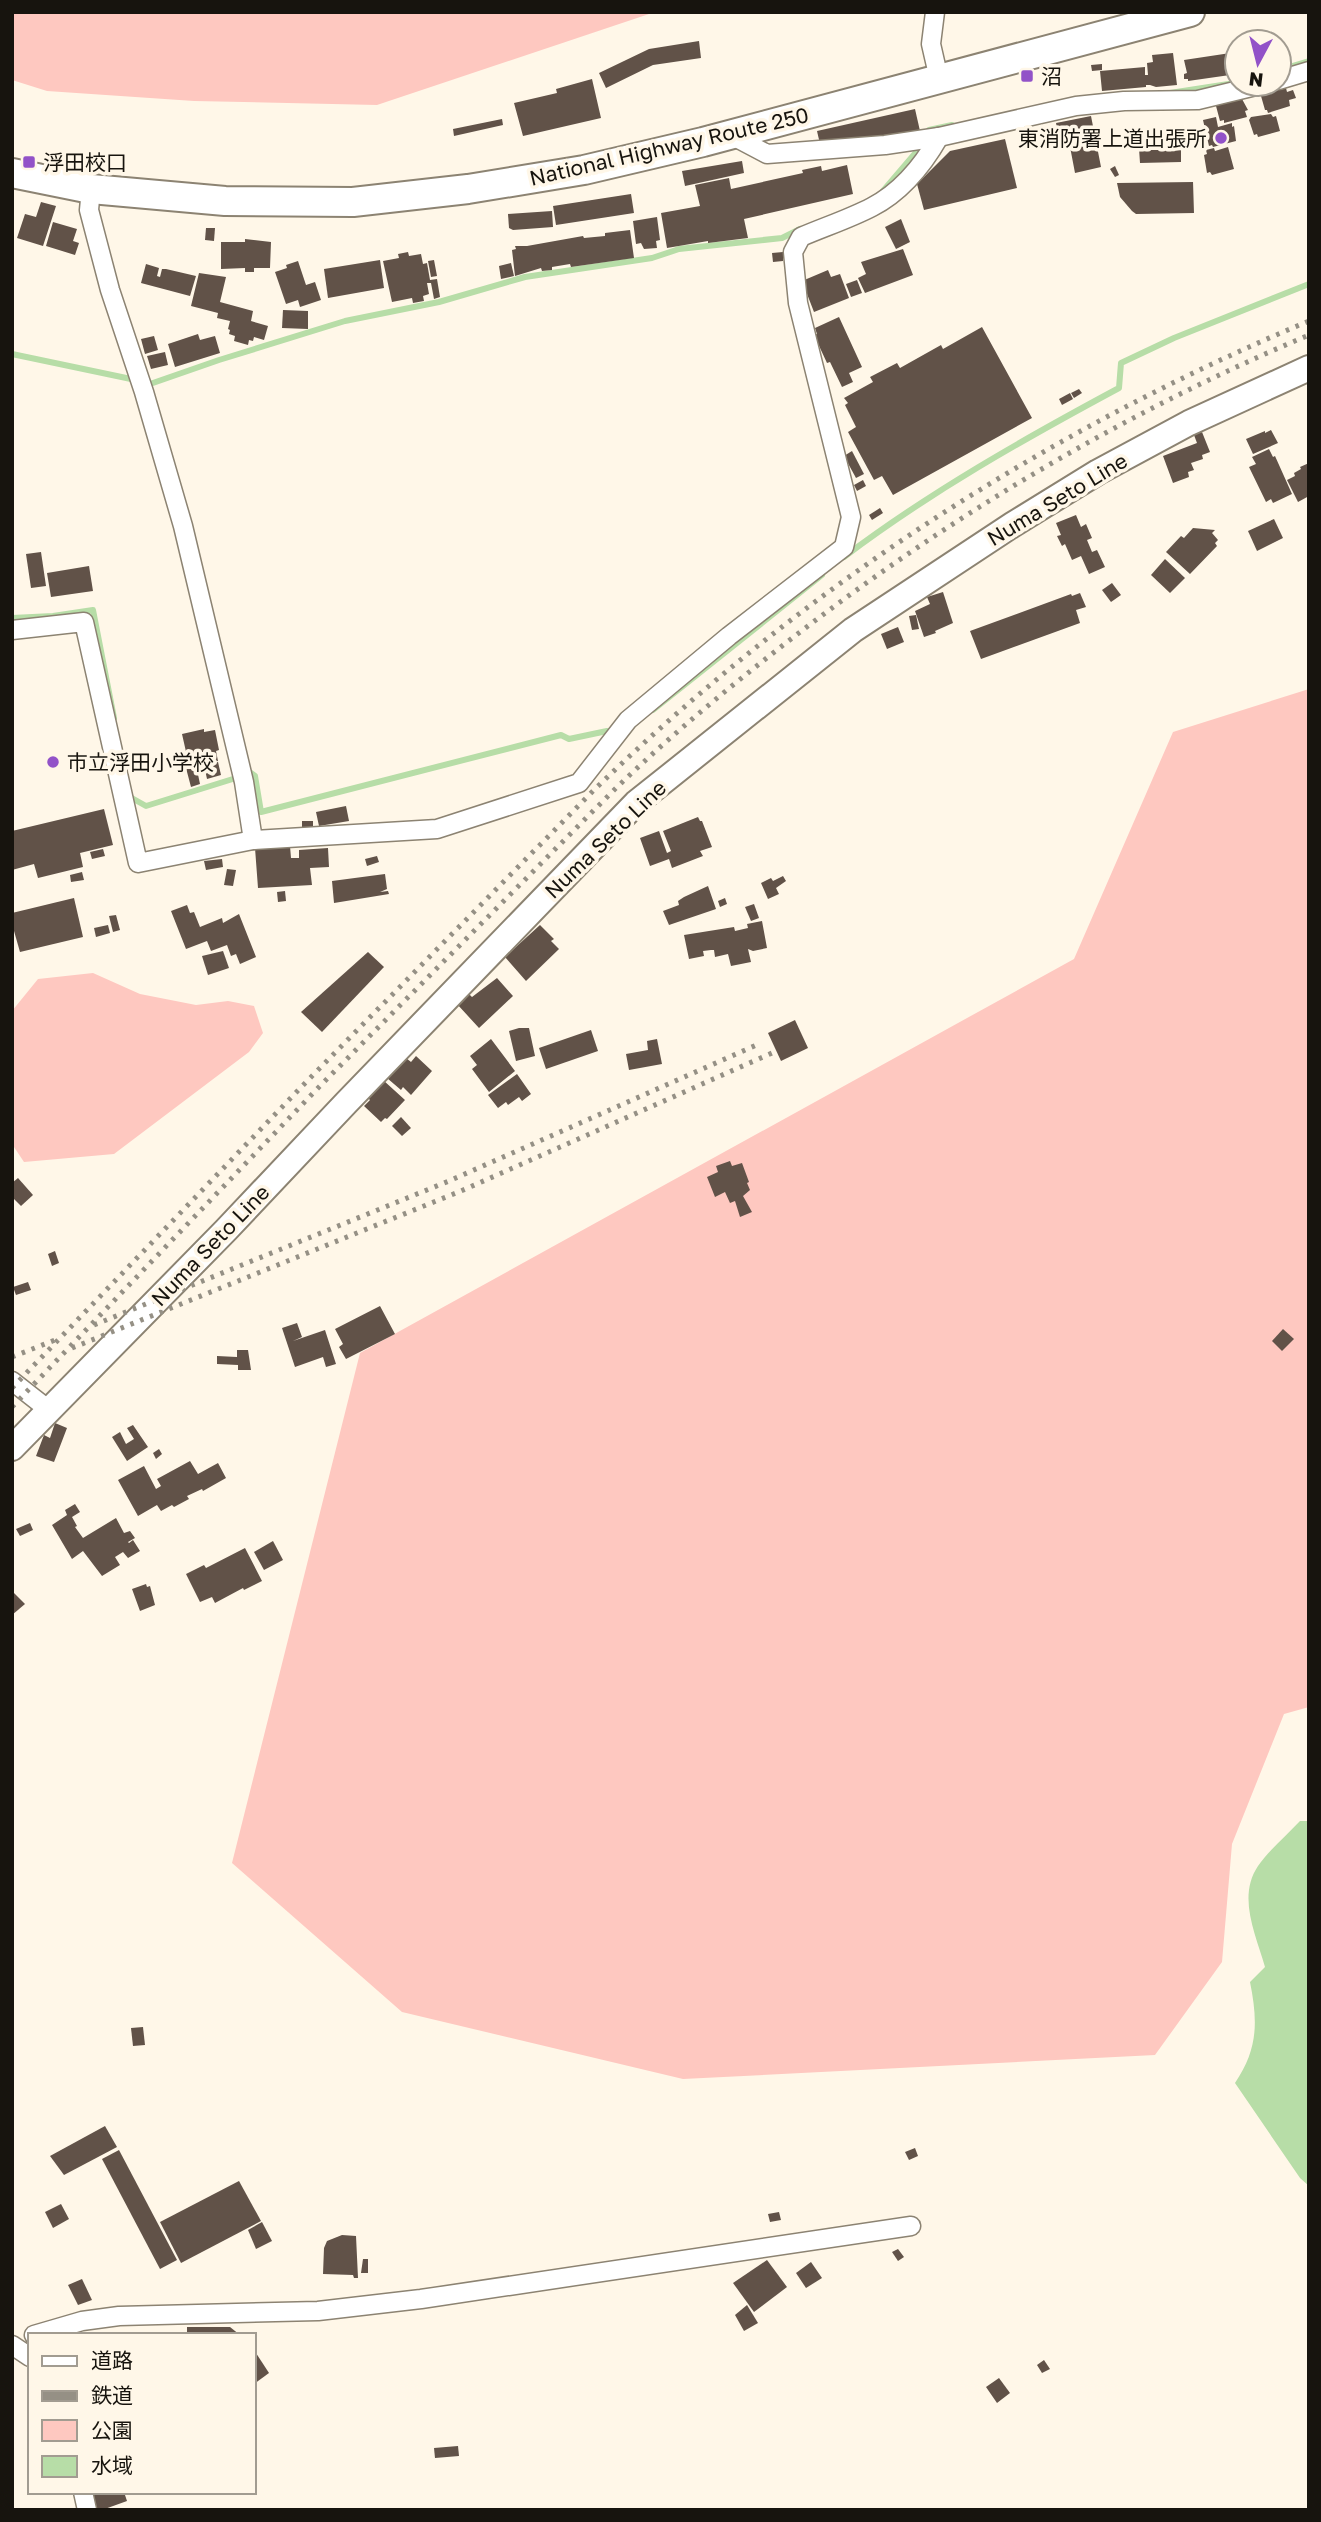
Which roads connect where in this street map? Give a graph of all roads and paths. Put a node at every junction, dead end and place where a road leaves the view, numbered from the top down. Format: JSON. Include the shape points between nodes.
{"nodes":[{"id":1,"x":935,"y":12,"type":"edge"},
{"id":2,"x":1190,"y":12,"type":"edge"},
{"id":3,"x":939,"y":79,"type":"junction"},
{"id":4,"x":1223,"y":94,"type":"edge"},
{"id":5,"x":731,"y":135,"type":"junction"},
{"id":6,"x":939,"y":137,"type":"junction"},
{"id":7,"x":16,"y":172,"type":"edge"},
{"id":8,"x":91,"y":189,"type":"junction"},
{"id":9,"x":1309,"y":368,"type":"edge"},
{"id":10,"x":12,"y":630,"type":"edge"},
{"id":11,"x":253,"y":840,"type":"junction"},
{"id":12,"x":12,"y":1381,"type":"edge"},
{"id":13,"x":49,"y":1410,"type":"junction"},
{"id":14,"x":12,"y":1448,"type":"edge"},
{"id":15,"x":911,"y":2226,"type":"dead end"},
{"id":16,"x":39,"y":2333,"type":"edge"},
{"id":17,"x":28,"y":2337,"type":"edge"},
{"id":18,"x":12,"y":2345,"type":"edge"},
{"id":19,"x":28,"y":2356,"type":"edge"}],
"edges":[{"from":1,"to":3,"type":"street","via":[[931,44]]},
{"from":2,"to":3,"type":"highway","name":"National Highway Route 250"},
{"from":3,"to":5,"type":"highway","name":"National Highway Route 250"},
{"from":4,"to":6,"type":"street","via":[[1198,100],[1076,106]]},
{"from":5,"to":6,"type":"street","via":[[767,154]]},
{"from":5,"to":8,"type":"highway","name":"National Highway Route 250","via":[[583,170],[353,202],[225,201]]},
{"from":6,"to":11,"type":"street","via":[[900,188],[872,207],[801,237],[793,252],[798,303],[851,517],[844,547],[628,720],[579,783],[437,829]]},
{"from":7,"to":8,"type":"highway","name":"National Highway Route 250"},
{"from":8,"to":11,"type":"street","via":[[89,210],[110,290],[183,526],[244,782]]},
{"from":9,"to":13,"type":"main road","name":"Numa Seto Line","via":[[1189,423],[1001,532],[853,630],[636,803]]},
{"from":10,"to":11,"type":"street","via":[[84,622],[138,863]]},
{"from":12,"to":13,"type":"street"},
{"from":13,"to":14,"type":"main road","name":"Numa Seto Line"},
{"from":15,"to":16,"type":"street","via":[[357,2307],[241,2315],[120,2316]]},
{"from":17,"to":18,"type":"street"},
{"from":18,"to":19,"type":"street"}]}
